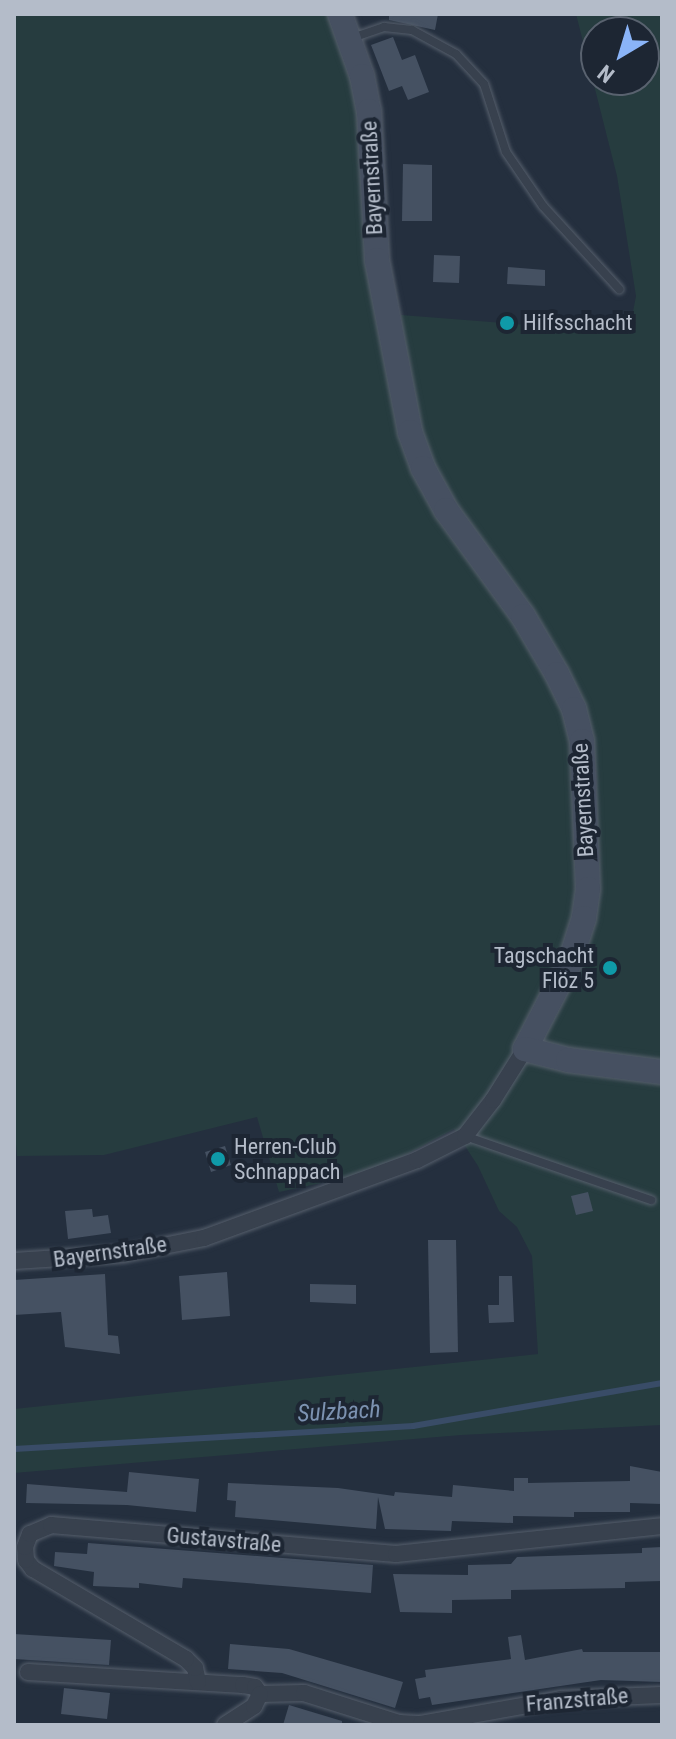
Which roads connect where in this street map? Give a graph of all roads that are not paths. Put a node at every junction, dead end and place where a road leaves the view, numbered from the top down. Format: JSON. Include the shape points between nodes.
{"nodes":[{"id":1,"x":340,"y":14,"type":"edge"},
{"id":2,"x":349,"y":39,"type":"junction"},
{"id":3,"x":619,"y":289,"type":"dead end"},
{"id":4,"x":525,"y":1049,"type":"junction"},
{"id":5,"x":662,"y":1072,"type":"edge"},
{"id":6,"x":465,"y":1136,"type":"junction"},
{"id":7,"x":651,"y":1200,"type":"dead end"},
{"id":8,"x":14,"y":1261,"type":"edge"},
{"id":9,"x":662,"y":1526,"type":"edge"},
{"id":10,"x":28,"y":1672,"type":"dead end"},
{"id":11,"x":198,"y":1682,"type":"junction"},
{"id":12,"x":260,"y":1694,"type":"junction"},
{"id":13,"x":662,"y":1695,"type":"edge"},
{"id":14,"x":225,"y":1725,"type":"edge"}],
"edges":[{"from":1,"to":2,"type":"street","name":"Bayernstraße"},
{"from":2,"to":3,"type":"lane","via":[[384,27],[412,30],[456,54],[484,84],[506,152],[543,206]]},
{"from":2,"to":4,"type":"street","name":"Bayernstraße","via":[[369,111],[377,260],[410,432],[446,510],[523,616],[557,674],[582,741],[588,889],[584,918],[570,962]]},
{"from":4,"to":5,"type":"street"},
{"from":4,"to":6,"type":"street","name":"Bayernstraße"},
{"from":6,"to":7,"type":"lane"},
{"from":6,"to":8,"type":"street","name":"Bayernstraße","via":[[338,1191],[204,1238],[123,1254]]},
{"from":9,"to":11,"type":"street","name":"Gustavstraße","via":[[396,1554],[51,1525],[30,1534],[26,1560],[33,1569],[186,1659]]},
{"from":10,"to":11,"type":"street","name":"Franzstraße"},
{"from":11,"to":12,"type":"street","name":"Franzstraße","via":[[255,1687]]},
{"from":12,"to":13,"type":"street","name":"Franzstraße","via":[[304,1693],[399,1723],[421,1724],[561,1699]]},
{"from":12,"to":14,"type":"street","via":[[254,1706]]}]}
